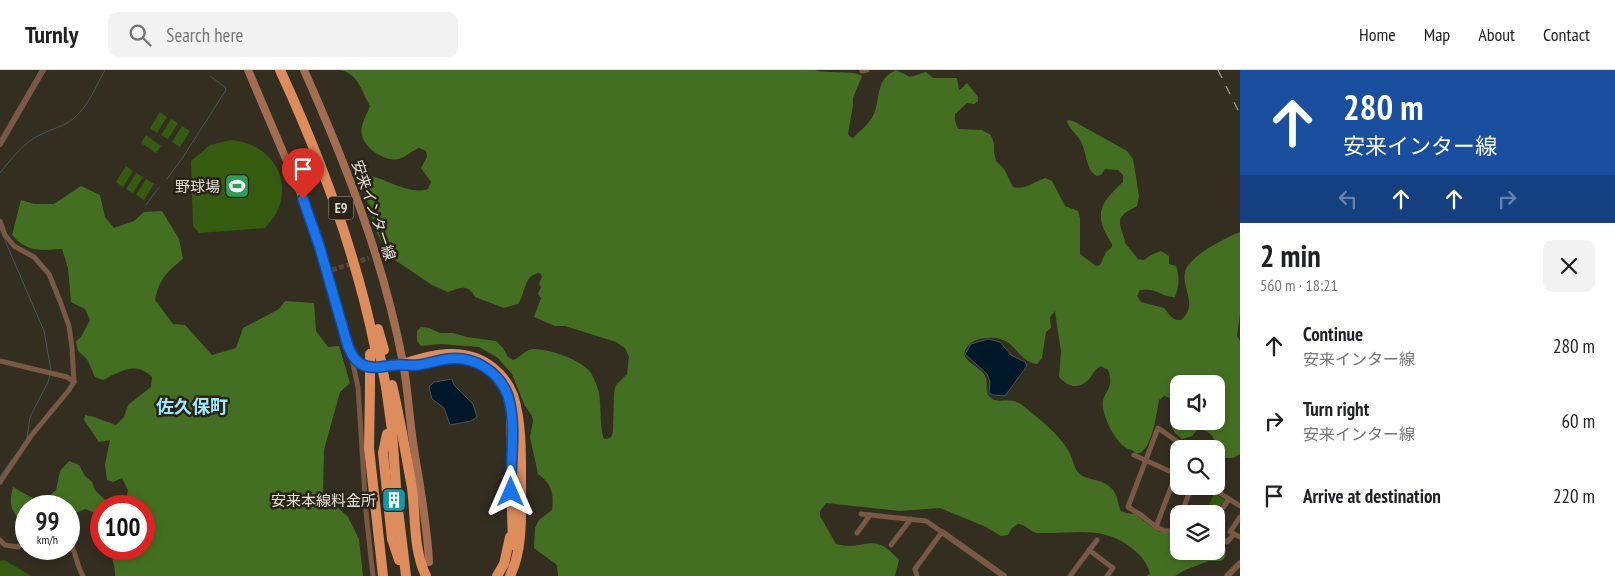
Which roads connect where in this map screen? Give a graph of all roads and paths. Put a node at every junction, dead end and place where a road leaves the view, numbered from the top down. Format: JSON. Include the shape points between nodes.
{"nodes":[{"id":1,"x":43,"y":70,"type":"edge"},
{"id":2,"x":248,"y":70,"type":"edge"},
{"id":3,"x":282,"y":70,"type":"edge"},
{"id":4,"x":304,"y":70,"type":"edge"},
{"id":5,"x":867,"y":70,"type":"edge"},
{"id":6,"x":862,"y":71,"type":"edge"},
{"id":7,"x":0,"y":144,"type":"edge"},
{"id":8,"x":0,"y":221,"type":"edge"},
{"id":9,"x":377,"y":352,"type":"junction"},
{"id":10,"x":351,"y":354,"type":"junction"},
{"id":11,"x":0,"y":360,"type":"edge"},
{"id":12,"x":403,"y":364,"type":"junction"},
{"id":13,"x":74,"y":382,"type":"junction"},
{"id":14,"x":387,"y":386,"type":"junction"},
{"id":15,"x":1175,"y":440,"type":"edge"},
{"id":16,"x":1134,"y":455,"type":"dead end"},
{"id":17,"x":1146,"y":461,"type":"junction"},
{"id":18,"x":1170,"y":471,"type":"edge"},
{"id":19,"x":0,"y":482,"type":"edge"},
{"id":20,"x":1170,"y":492,"type":"edge"},
{"id":21,"x":1222,"y":495,"type":"edge"},
{"id":22,"x":1229,"y":499,"type":"junction"},
{"id":23,"x":516,"y":504,"type":"junction"},
{"id":24,"x":1225,"y":505,"type":"edge"},
{"id":25,"x":1240,"y":506,"type":"edge"},
{"id":26,"x":861,"y":514,"type":"dead end"},
{"id":27,"x":870,"y":515,"type":"junction"},
{"id":28,"x":1240,"y":517,"type":"edge"},
{"id":29,"x":911,"y":519,"type":"junction"},
{"id":30,"x":1156,"y":527,"type":"junction"},
{"id":31,"x":1170,"y":531,"type":"edge"},
{"id":32,"x":942,"y":532,"type":"junction"},
{"id":33,"x":857,"y":533,"type":"dead end"},
{"id":34,"x":1234,"y":534,"type":"junction"},
{"id":35,"x":1240,"y":537,"type":"edge"},
{"id":36,"x":0,"y":540,"type":"edge"},
{"id":37,"x":1097,"y":540,"type":"dead end"},
{"id":38,"x":1225,"y":541,"type":"edge"},
{"id":39,"x":891,"y":545,"type":"dead end"},
{"id":40,"x":15,"y":547,"type":"edge"},
{"id":41,"x":1089,"y":550,"type":"junction"},
{"id":42,"x":76,"y":560,"type":"edge"},
{"id":43,"x":429,"y":562,"type":"dead end"},
{"id":44,"x":1240,"y":563,"type":"edge"},
{"id":45,"x":404,"y":573,"type":"edge"},
{"id":46,"x":83,"y":576,"type":"edge"},
{"id":47,"x":373,"y":576,"type":"edge"},
{"id":48,"x":383,"y":576,"type":"edge"},
{"id":49,"x":426,"y":576,"type":"edge"},
{"id":50,"x":497,"y":576,"type":"edge"},
{"id":51,"x":504,"y":576,"type":"edge"},
{"id":52,"x":510,"y":576,"type":"edge"},
{"id":53,"x":516,"y":576,"type":"edge"},
{"id":54,"x":917,"y":576,"type":"edge"},
{"id":55,"x":1004,"y":576,"type":"edge"},
{"id":56,"x":1070,"y":576,"type":"edge"},
{"id":57,"x":1107,"y":576,"type":"edge"},
{"id":58,"x":1227,"y":576,"type":"edge"}],
"edges":[{"from":1,"to":7,"type":"street"},
{"from":2,"to":10,"type":"main road","via":[[330,271]]},
{"from":3,"to":9,"type":"highway","number":"E9","via":[[340,206]]},
{"from":4,"to":12,"type":"main road","name":"安来インター線","via":[[347,173]]},
{"from":5,"to":6,"type":"street"},
{"from":8,"to":13,"type":"street","via":[[14,246],[34,257],[49,274],[69,326]]},
{"from":9,"to":14,"type":"highway"},
{"from":9,"to":48,"type":"highway","bridge":true,"via":[[370,387],[370,448]]},
{"from":10,"to":12,"type":"main road","via":[[366,367]]},
{"from":10,"to":47,"type":"street","via":[[358,387]]},
{"from":11,"to":13,"type":"street","via":[[67,377]]},
{"from":12,"to":23,"type":"highway","via":[[459,353],[474,356],[498,372],[508,385],[517,413],[520,450]]},
{"from":12,"to":43,"type":"main road","name":"安来インター線","via":[[428,535]]},
{"from":13,"to":19,"type":"street"},
{"from":14,"to":45,"type":"highway","via":[[390,433],[383,453],[392,540]]},
{"from":14,"to":49,"type":"highway","via":[[412,490],[417,548]]},
{"from":15,"to":17,"type":"street","via":[[1158,428]]},
{"from":16,"to":17,"type":"street"},
{"from":17,"to":18,"type":"street"},
{"from":17,"to":30,"type":"street","via":[[1128,507]]},
{"from":20,"to":30,"type":"street"},
{"from":21,"to":22,"type":"street"},
{"from":22,"to":24,"type":"street"},
{"from":22,"to":25,"type":"street"},
{"from":23,"to":50,"type":"highway","via":[[504,564]]},
{"from":23,"to":51,"type":"highway","via":[[513,553]]},
{"from":23,"to":52,"type":"highway","via":[[519,549]]},
{"from":23,"to":53,"type":"highway","via":[[524,550]]},
{"from":26,"to":27,"type":"street"},
{"from":27,"to":29,"type":"street"},
{"from":27,"to":33,"type":"street"},
{"from":28,"to":34,"type":"street","via":[[1230,532]]},
{"from":29,"to":32,"type":"street","via":[[926,521]]},
{"from":29,"to":39,"type":"street"},
{"from":30,"to":31,"type":"street"},
{"from":32,"to":54,"type":"street","via":[[915,569]]},
{"from":32,"to":55,"type":"street"},
{"from":34,"to":35,"type":"street"},
{"from":34,"to":38,"type":"street"},
{"from":36,"to":40,"type":"street","via":[[5,545]]},
{"from":37,"to":41,"type":"street"},
{"from":41,"to":56,"type":"street"},
{"from":41,"to":57,"type":"street","via":[[1112,568]]},
{"from":42,"to":46,"type":"street"},
{"from":44,"to":58,"type":"street"}]}
